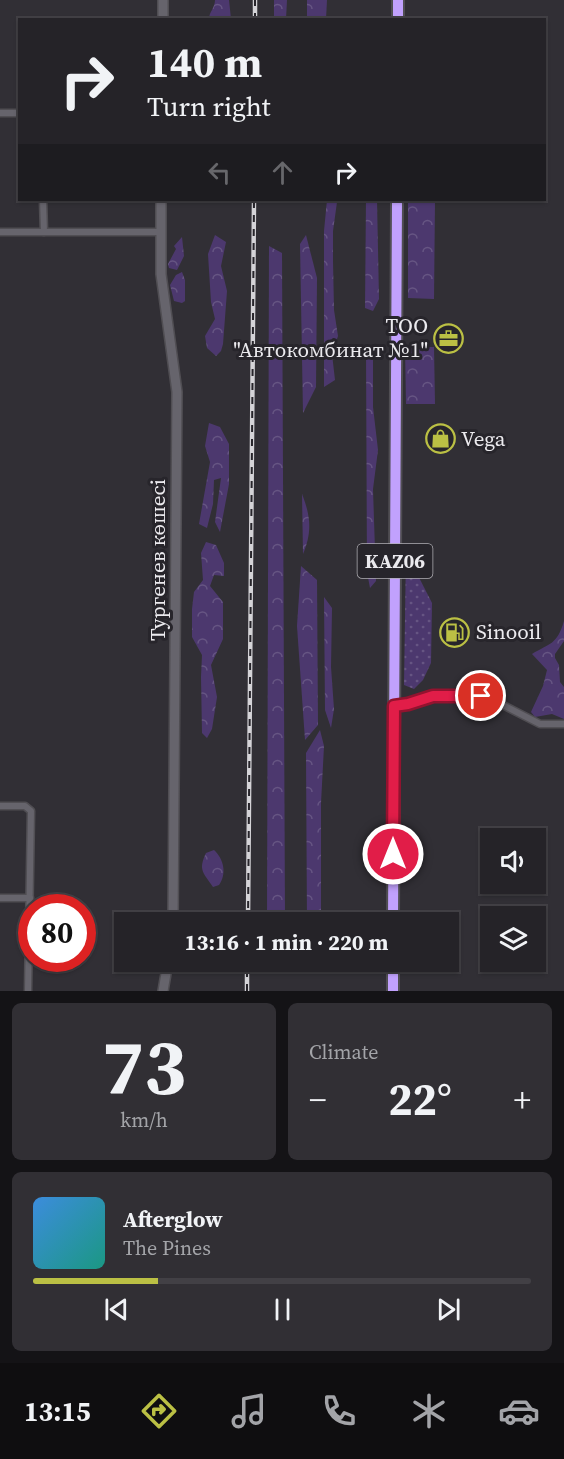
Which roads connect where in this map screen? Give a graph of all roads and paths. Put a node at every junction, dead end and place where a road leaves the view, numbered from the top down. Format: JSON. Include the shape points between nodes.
{"nodes":[{"id":1,"x":163,"y":0,"type":"edge"},
{"id":2,"x":398,"y":0,"type":"edge"},
{"id":3,"x":163,"y":18,"type":"edge"},
{"id":4,"x":398,"y":18,"type":"edge"},
{"id":5,"x":0,"y":113,"type":"edge"},
{"id":6,"x":18,"y":113,"type":"edge"},
{"id":7,"x":43,"y":201,"type":"edge"},
{"id":8,"x":161,"y":201,"type":"edge"},
{"id":9,"x":397,"y":201,"type":"edge"},
{"id":10,"x":0,"y":232,"type":"edge"},
{"id":11,"x":44,"y":232,"type":"junction"},
{"id":12,"x":161,"y":232,"type":"junction"},
{"id":13,"x":394,"y":706,"type":"junction"},
{"id":14,"x":564,"y":724,"type":"edge"},
{"id":15,"x":0,"y":806,"type":"edge"},
{"id":16,"x":30,"y":894,"type":"edge"},
{"id":17,"x":0,"y":898,"type":"edge"},
{"id":18,"x":18,"y":898,"type":"edge"},
{"id":19,"x":173,"y":912,"type":"edge"},
{"id":20,"x":393,"y":912,"type":"edge"},
{"id":21,"x":28,"y":972,"type":"edge"},
{"id":22,"x":166,"y":972,"type":"edge"},
{"id":23,"x":393,"y":972,"type":"edge"},
{"id":24,"x":28,"y":991,"type":"edge"},
{"id":25,"x":163,"y":991,"type":"edge"},
{"id":26,"x":393,"y":991,"type":"edge"}],
"edges":[{"from":1,"to":3,"type":"main road"},
{"from":2,"to":4,"type":"highway"},
{"from":5,"to":6,"type":"street"},
{"from":7,"to":11,"type":"street"},
{"from":8,"to":12,"type":"main road","name":"Тургенев көшесі"},
{"from":9,"to":13,"type":"highway","number":"KАZ06"},
{"from":10,"to":11,"type":"street"},
{"from":11,"to":12,"type":"street"},
{"from":12,"to":19,"type":"main road","name":"Тургенев көшесі","via":[[161,274],[177,392]]},
{"from":13,"to":14,"type":"street","via":[[433,696],[481,696],[540,724]]},
{"from":13,"to":20,"type":"highway","number":"KАZ06"},
{"from":15,"to":16,"type":"street","via":[[25,806],[31,812]]},
{"from":17,"to":18,"type":"street"},
{"from":21,"to":24,"type":"street"},
{"from":22,"to":25,"type":"main road"},
{"from":23,"to":26,"type":"highway"}]}
